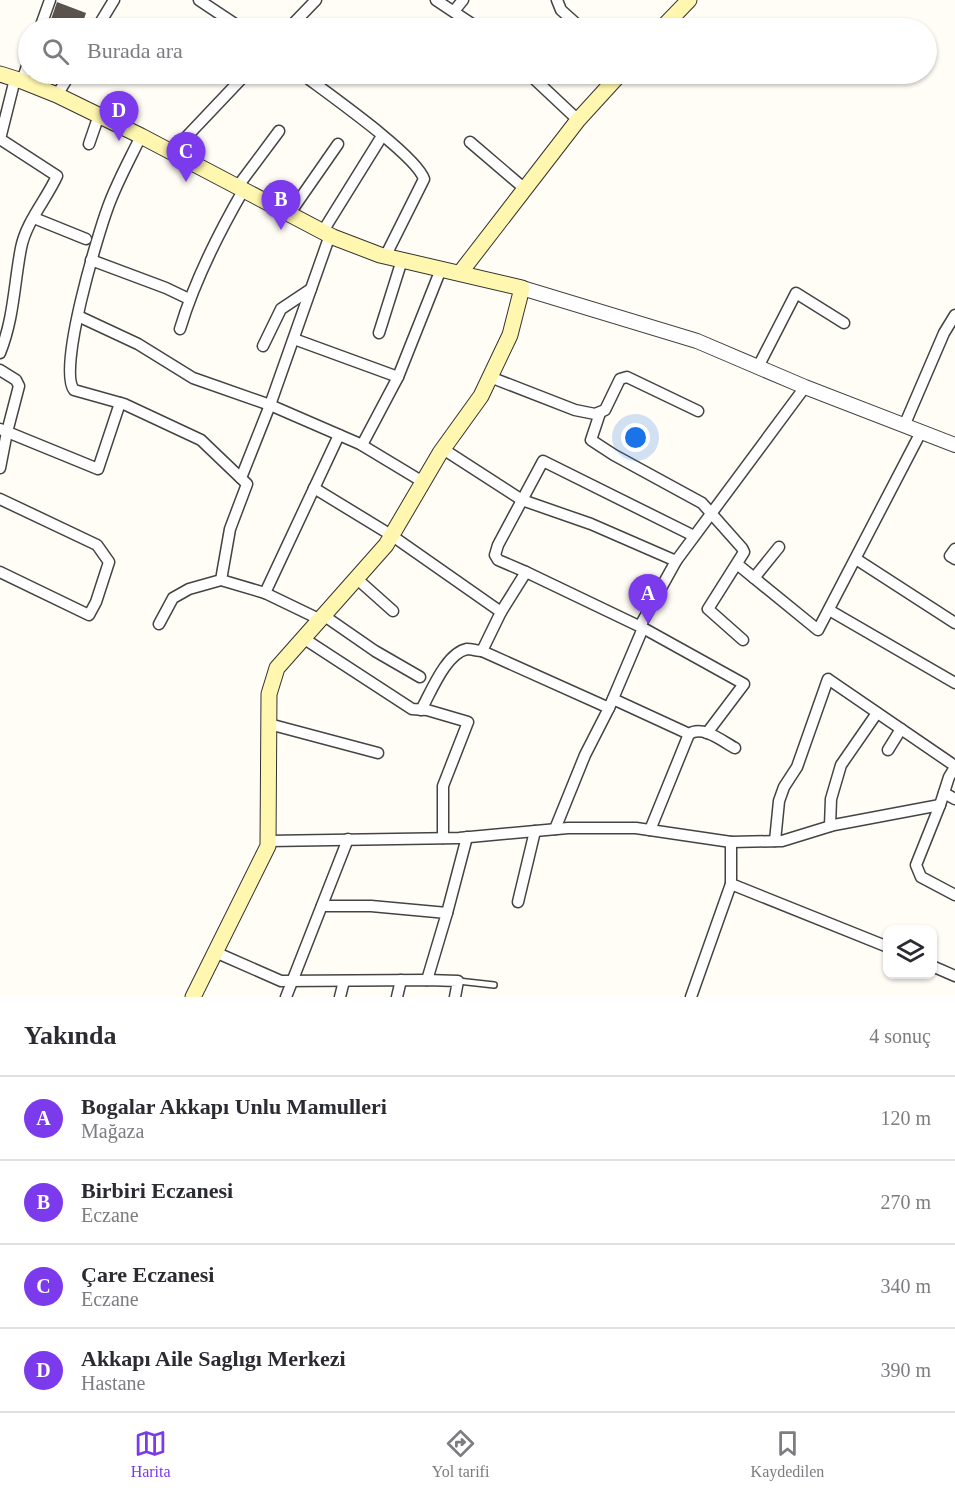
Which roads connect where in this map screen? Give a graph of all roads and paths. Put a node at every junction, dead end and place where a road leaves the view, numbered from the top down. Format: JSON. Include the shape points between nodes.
{"nodes":[{"id":1,"x":50,"y":0,"type":"edge"},
{"id":2,"x":114,"y":0,"type":"edge"},
{"id":3,"x":200,"y":0,"type":"edge"},
{"id":4,"x":316,"y":0,"type":"edge"},
{"id":5,"x":436,"y":0,"type":"edge"},
{"id":6,"x":464,"y":0,"type":"edge"},
{"id":7,"x":557,"y":0,"type":"edge"},
{"id":8,"x":689,"y":0,"type":"edge"},
{"id":9,"x":454,"y":11,"type":"junction"},
{"id":10,"x":44,"y":18,"type":"edge"},
{"id":11,"x":103,"y":18,"type":"edge"},
{"id":12,"x":226,"y":18,"type":"edge"},
{"id":13,"x":299,"y":18,"type":"edge"},
{"id":14,"x":464,"y":18,"type":"edge"},
{"id":15,"x":570,"y":18,"type":"edge"},
{"id":16,"x":672,"y":18,"type":"edge"},
{"id":17,"x":12,"y":78,"type":"edge"},
{"id":18,"x":28,"y":84,"type":"edge"},
{"id":19,"x":64,"y":84,"type":"edge"},
{"id":20,"x":237,"y":84,"type":"edge"},
{"id":21,"x":315,"y":84,"type":"edge"},
{"id":22,"x":540,"y":84,"type":"edge"},
{"id":23,"x":611,"y":84,"type":"edge"},
{"id":24,"x":57,"y":95,"type":"junction"},
{"id":25,"x":99,"y":115,"type":"junction"},
{"id":26,"x":578,"y":120,"type":"junction"},
{"id":27,"x":279,"y":131,"type":"dead end"},
{"id":28,"x":141,"y":136,"type":"junction"},
{"id":29,"x":382,"y":136,"type":"junction"},
{"id":30,"x":470,"y":142,"type":"dead end"},
{"id":31,"x":89,"y":144,"type":"dead end"},
{"id":32,"x":338,"y":144,"type":"dead end"},
{"id":33,"x":173,"y":151,"type":"junction"},
{"id":34,"x":241,"y":187,"type":"junction"},
{"id":35,"x":525,"y":189,"type":"junction"},
{"id":36,"x":290,"y":213,"type":"junction"},
{"id":37,"x":34,"y":218,"type":"junction"},
{"id":38,"x":326,"y":233,"type":"junction"},
{"id":39,"x":86,"y":239,"type":"dead end"},
{"id":40,"x":385,"y":256,"type":"junction"},
{"id":41,"x":91,"y":260,"type":"junction"},
{"id":42,"x":402,"y":260,"type":"junction"},
{"id":43,"x":441,"y":269,"type":"junction"},
{"id":44,"x":460,"y":273,"type":"junction"},
{"id":45,"x":522,"y":288,"type":"junction"},
{"id":46,"x":311,"y":289,"type":"junction"},
{"id":47,"x":189,"y":299,"type":"junction"},
{"id":48,"x":955,"y":315,"type":"edge"},
{"id":49,"x":78,"y":316,"type":"junction"},
{"id":50,"x":844,"y":323,"type":"dead end"},
{"id":51,"x":180,"y":329,"type":"dead end"},
{"id":52,"x":379,"y":333,"type":"dead end"},
{"id":53,"x":294,"y":339,"type":"junction"},
{"id":54,"x":263,"y":346,"type":"dead end"},
{"id":55,"x":0,"y":353,"type":"edge"},
{"id":56,"x":758,"y":367,"type":"junction"},
{"id":57,"x":0,"y":370,"type":"edge"},
{"id":58,"x":398,"y":377,"type":"junction"},
{"id":59,"x":490,"y":377,"type":"junction"},
{"id":60,"x":805,"y":387,"type":"junction"},
{"id":61,"x":120,"y":403,"type":"junction"},
{"id":62,"x":270,"y":405,"type":"junction"},
{"id":63,"x":698,"y":411,"type":"dead end"},
{"id":64,"x":600,"y":413,"type":"junction"},
{"id":65,"x":904,"y":426,"type":"junction"},
{"id":66,"x":3,"y":430,"type":"edge"},
{"id":67,"x":921,"y":432,"type":"junction"},
{"id":68,"x":339,"y":435,"type":"junction"},
{"id":69,"x":362,"y":445,"type":"junction"},
{"id":70,"x":955,"y":445,"type":"edge"},
{"id":71,"x":442,"y":449,"type":"junction"},
{"id":72,"x":0,"y":468,"type":"edge"},
{"id":73,"x":241,"y":478,"type":"junction"},
{"id":74,"x":423,"y":482,"type":"junction"},
{"id":75,"x":314,"y":488,"type":"junction"},
{"id":76,"x":0,"y":499,"type":"edge"},
{"id":77,"x":522,"y":500,"type":"junction"},
{"id":78,"x":712,"y":514,"type":"junction"},
{"id":79,"x":391,"y":536,"type":"junction"},
{"id":80,"x":694,"y":536,"type":"junction"},
{"id":81,"x":779,"y":547,"type":"dead end"},
{"id":82,"x":955,"y":549,"type":"edge"},
{"id":83,"x":856,"y":559,"type":"junction"},
{"id":84,"x":955,"y":559,"type":"edge"},
{"id":85,"x":676,"y":561,"type":"junction"},
{"id":86,"x":737,"y":564,"type":"junction"},
{"id":87,"x":0,"y":572,"type":"edge"},
{"id":88,"x":525,"y":572,"type":"junction"},
{"id":89,"x":356,"y":578,"type":"junction"},
{"id":90,"x":754,"y":578,"type":"junction"},
{"id":91,"x":221,"y":580,"type":"junction"},
{"id":92,"x":265,"y":593,"type":"junction"},
{"id":93,"x":829,"y":610,"type":"junction"},
{"id":94,"x":393,"y":611,"type":"dead end"},
{"id":95,"x":501,"y":612,"type":"junction"},
{"id":96,"x":321,"y":617,"type":"junction"},
{"id":97,"x":955,"y":623,"type":"edge"},
{"id":98,"x":159,"y":624,"type":"dead end"},
{"id":99,"x":641,"y":627,"type":"junction"},
{"id":100,"x":303,"y":638,"type":"junction"},
{"id":101,"x":743,"y":640,"type":"dead end"},
{"id":102,"x":482,"y":651,"type":"junction"},
{"id":103,"x":420,"y":677,"type":"dead end"},
{"id":104,"x":955,"y":683,"type":"edge"},
{"id":105,"x":611,"y":703,"type":"junction"},
{"id":106,"x":421,"y":710,"type":"junction"},
{"id":107,"x":877,"y":713,"type":"junction"},
{"id":108,"x":269,"y":724,"type":"junction"},
{"id":109,"x":901,"y":729,"type":"junction"},
{"id":110,"x":707,"y":733,"type":"junction"},
{"id":111,"x":689,"y":734,"type":"junction"},
{"id":112,"x":735,"y":748,"type":"dead end"},
{"id":113,"x":888,"y":750,"type":"dead end"},
{"id":114,"x":378,"y":753,"type":"dead end"},
{"id":115,"x":955,"y":766,"type":"edge"},
{"id":116,"x":944,"y":793,"type":"junction"},
{"id":117,"x":955,"y":799,"type":"edge"},
{"id":118,"x":940,"y":805,"type":"junction"},
{"id":119,"x":830,"y":826,"type":"junction"},
{"id":120,"x":555,"y":829,"type":"junction"},
{"id":121,"x":650,"y":830,"type":"junction"},
{"id":122,"x":535,"y":831,"type":"junction"},
{"id":123,"x":466,"y":837,"type":"junction"},
{"id":124,"x":443,"y":838,"type":"junction"},
{"id":125,"x":348,"y":839,"type":"junction"},
{"id":126,"x":268,"y":841,"type":"junction"},
{"id":127,"x":776,"y":841,"type":"junction"},
{"id":128,"x":731,"y":842,"type":"junction"},
{"id":129,"x":731,"y":884,"type":"junction"},
{"id":130,"x":955,"y":895,"type":"edge"},
{"id":131,"x":518,"y":902,"type":"dead end"},
{"id":132,"x":322,"y":906,"type":"junction"},
{"id":133,"x":447,"y":913,"type":"junction"},
{"id":134,"x":883,"y":945,"type":"edge"},
{"id":135,"x":215,"y":952,"type":"junction"},
{"id":136,"x":937,"y":968,"type":"edge"},
{"id":137,"x":955,"y":976,"type":"edge"},
{"id":138,"x":401,"y":980,"type":"junction"},
{"id":139,"x":427,"y":980,"type":"junction"},
{"id":140,"x":344,"y":981,"type":"junction"},
{"id":141,"x":458,"y":981,"type":"junction"},
{"id":142,"x":291,"y":982,"type":"junction"},
{"id":143,"x":494,"y":985,"type":"dead end"},
{"id":144,"x":194,"y":997,"type":"edge"},
{"id":145,"x":286,"y":997,"type":"edge"},
{"id":146,"x":340,"y":997,"type":"edge"},
{"id":147,"x":397,"y":997,"type":"edge"},
{"id":148,"x":455,"y":997,"type":"edge"},
{"id":149,"x":691,"y":997,"type":"edge"}],
"edges":[{"from":1,"to":10,"type":"street"},
{"from":2,"to":11,"type":"street"},
{"from":3,"to":12,"type":"street"},
{"from":4,"to":13,"type":"street"},
{"from":5,"to":9,"type":"street"},
{"from":6,"to":9,"type":"street"},
{"from":7,"to":15,"type":"street"},
{"from":8,"to":16,"type":"main road"},
{"from":9,"to":14,"type":"street"},
{"from":17,"to":37,"type":"street","via":[[0,139],[57,176]]},
{"from":18,"to":24,"type":"main road"},
{"from":19,"to":24,"type":"street"},
{"from":20,"to":33,"type":"street"},
{"from":21,"to":29,"type":"street"},
{"from":22,"to":26,"type":"street"},
{"from":23,"to":26,"type":"main road"},
{"from":24,"to":25,"type":"main road"},
{"from":25,"to":28,"type":"main road"},
{"from":25,"to":31,"type":"street"},
{"from":26,"to":35,"type":"main road"},
{"from":27,"to":34,"type":"street"},
{"from":28,"to":33,"type":"main road"},
{"from":28,"to":41,"type":"street","via":[[108,204]]},
{"from":29,"to":38,"type":"street"},
{"from":29,"to":40,"type":"street","via":[[403,153],[423,179]]},
{"from":30,"to":35,"type":"street"},
{"from":32,"to":36,"type":"street"},
{"from":33,"to":34,"type":"main road"},
{"from":34,"to":36,"type":"main road"},
{"from":34,"to":47,"type":"street"},
{"from":35,"to":44,"type":"main road"},
{"from":36,"to":38,"type":"main road"},
{"from":37,"to":39,"type":"street"},
{"from":37,"to":55,"type":"street","via":[[21,246],[9,329]]},
{"from":38,"to":40,"type":"main road"},
{"from":38,"to":46,"type":"street"},
{"from":40,"to":42,"type":"main road"},
{"from":41,"to":47,"type":"street"},
{"from":41,"to":49,"type":"street"},
{"from":42,"to":43,"type":"main road"},
{"from":42,"to":52,"type":"street"},
{"from":43,"to":44,"type":"main road"},
{"from":43,"to":58,"type":"street"},
{"from":44,"to":45,"type":"main road"},
{"from":45,"to":56,"type":"street","via":[[697,341]]},
{"from":45,"to":59,"type":"main road","via":[[510,335]]},
{"from":46,"to":53,"type":"street"},
{"from":46,"to":54,"type":"street","via":[[280,309]]},
{"from":47,"to":51,"type":"street"},
{"from":48,"to":65,"type":"street"},
{"from":49,"to":61,"type":"street","via":[[71,350],[71,387]]},
{"from":49,"to":62,"type":"street","via":[[138,344],[193,378]]},
{"from":50,"to":56,"type":"street","via":[[796,293]]},
{"from":53,"to":58,"type":"street"},
{"from":53,"to":62,"type":"street"},
{"from":56,"to":60,"type":"street"},
{"from":57,"to":66,"type":"street","via":[[19,386]]},
{"from":58,"to":69,"type":"street"},
{"from":59,"to":64,"type":"street","via":[[574,410]]},
{"from":59,"to":71,"type":"main road","via":[[481,396]]},
{"from":60,"to":65,"type":"street"},
{"from":60,"to":78,"type":"street"},
{"from":61,"to":66,"type":"street","via":[[98,469]]},
{"from":61,"to":73,"type":"street","via":[[201,440]]},
{"from":62,"to":68,"type":"street"},
{"from":62,"to":73,"type":"street"},
{"from":63,"to":64,"type":"street","via":[[627,377],[620,379]]},
{"from":64,"to":78,"type":"street","via":[[591,440],[702,503]]},
{"from":65,"to":67,"type":"street"},
{"from":66,"to":72,"type":"street"},
{"from":67,"to":70,"type":"street"},
{"from":67,"to":83,"type":"street"},
{"from":68,"to":69,"type":"street"},
{"from":68,"to":75,"type":"street"},
{"from":69,"to":74,"type":"street"},
{"from":71,"to":74,"type":"main road"},
{"from":71,"to":77,"type":"street"},
{"from":73,"to":91,"type":"street","via":[[247,484],[230,529]]},
{"from":74,"to":79,"type":"main road"},
{"from":75,"to":79,"type":"street"},
{"from":75,"to":92,"type":"street"},
{"from":76,"to":87,"type":"street","via":[[97,545],[110,562],[89,615]]},
{"from":77,"to":80,"type":"street","via":[[543,461]]},
{"from":77,"to":85,"type":"street","via":[[591,524]]},
{"from":77,"to":88,"type":"street","via":[[495,555]]},
{"from":78,"to":80,"type":"street"},
{"from":78,"to":86,"type":"street","via":[[742,548],[744,552]]},
{"from":79,"to":89,"type":"main road"},
{"from":79,"to":95,"type":"street"},
{"from":80,"to":85,"type":"street"},
{"from":81,"to":90,"type":"street"},
{"from":82,"to":84,"type":"street","via":[[950,556]]},
{"from":83,"to":93,"type":"street"},
{"from":83,"to":97,"type":"street"},
{"from":85,"to":99,"type":"street"},
{"from":86,"to":90,"type":"street"},
{"from":86,"to":101,"type":"street","via":[[708,609]]},
{"from":88,"to":95,"type":"street"},
{"from":88,"to":99,"type":"street"},
{"from":89,"to":94,"type":"street"},
{"from":89,"to":96,"type":"main road"},
{"from":90,"to":93,"type":"street","via":[[818,630]]},
{"from":91,"to":92,"type":"street"},
{"from":91,"to":98,"type":"street","via":[[173,598]]},
{"from":92,"to":96,"type":"street"},
{"from":93,"to":104,"type":"street"},
{"from":95,"to":102,"type":"street"},
{"from":96,"to":100,"type":"main road"},
{"from":96,"to":103,"type":"street"},
{"from":99,"to":105,"type":"street"},
{"from":99,"to":110,"type":"street","via":[[744,684]]},
{"from":100,"to":106,"type":"street","via":[[412,709]]},
{"from":100,"to":108,"type":"main road","via":[[278,668],[269,694]]},
{"from":102,"to":105,"type":"street"},
{"from":102,"to":106,"type":"street","via":[[467,649],[455,655]]},
{"from":105,"to":111,"type":"street"},
{"from":105,"to":120,"type":"street"},
{"from":106,"to":124,"type":"street","via":[[468,722],[443,786]]},
{"from":107,"to":109,"type":"street"},
{"from":107,"to":119,"type":"street","via":[[841,765],[831,799]]},
{"from":107,"to":127,"type":"street","via":[[828,679],[797,767],[779,801]]},
{"from":108,"to":114,"type":"street"},
{"from":108,"to":126,"type":"main road"},
{"from":109,"to":113,"type":"street"},
{"from":109,"to":115,"type":"street"},
{"from":110,"to":111,"type":"street","via":[[694,730]]},
{"from":110,"to":112,"type":"street"},
{"from":111,"to":121,"type":"street"},
{"from":115,"to":116,"type":"street"},
{"from":116,"to":117,"type":"street"},
{"from":116,"to":118,"type":"street"},
{"from":118,"to":119,"type":"street"},
{"from":118,"to":130,"type":"street","via":[[916,869],[921,877]]},
{"from":119,"to":127,"type":"street"},
{"from":120,"to":121,"type":"street"},
{"from":120,"to":122,"type":"street"},
{"from":121,"to":128,"type":"street"},
{"from":122,"to":123,"type":"street"},
{"from":122,"to":131,"type":"street"},
{"from":123,"to":124,"type":"street"},
{"from":123,"to":133,"type":"street"},
{"from":124,"to":125,"type":"street"},
{"from":125,"to":126,"type":"street"},
{"from":125,"to":132,"type":"street"},
{"from":126,"to":135,"type":"main road"},
{"from":127,"to":128,"type":"street"},
{"from":128,"to":129,"type":"street"},
{"from":129,"to":134,"type":"street"},
{"from":129,"to":149,"type":"street"},
{"from":132,"to":133,"type":"street"},
{"from":132,"to":142,"type":"street"},
{"from":133,"to":139,"type":"street"},
{"from":135,"to":142,"type":"street"},
{"from":135,"to":144,"type":"main road"},
{"from":136,"to":137,"type":"street"},
{"from":138,"to":139,"type":"street"},
{"from":138,"to":140,"type":"street"},
{"from":138,"to":147,"type":"street"},
{"from":139,"to":141,"type":"street"},
{"from":140,"to":142,"type":"street"},
{"from":140,"to":146,"type":"street"},
{"from":141,"to":143,"type":"lane"},
{"from":141,"to":148,"type":"street"},
{"from":142,"to":145,"type":"street"}]}
